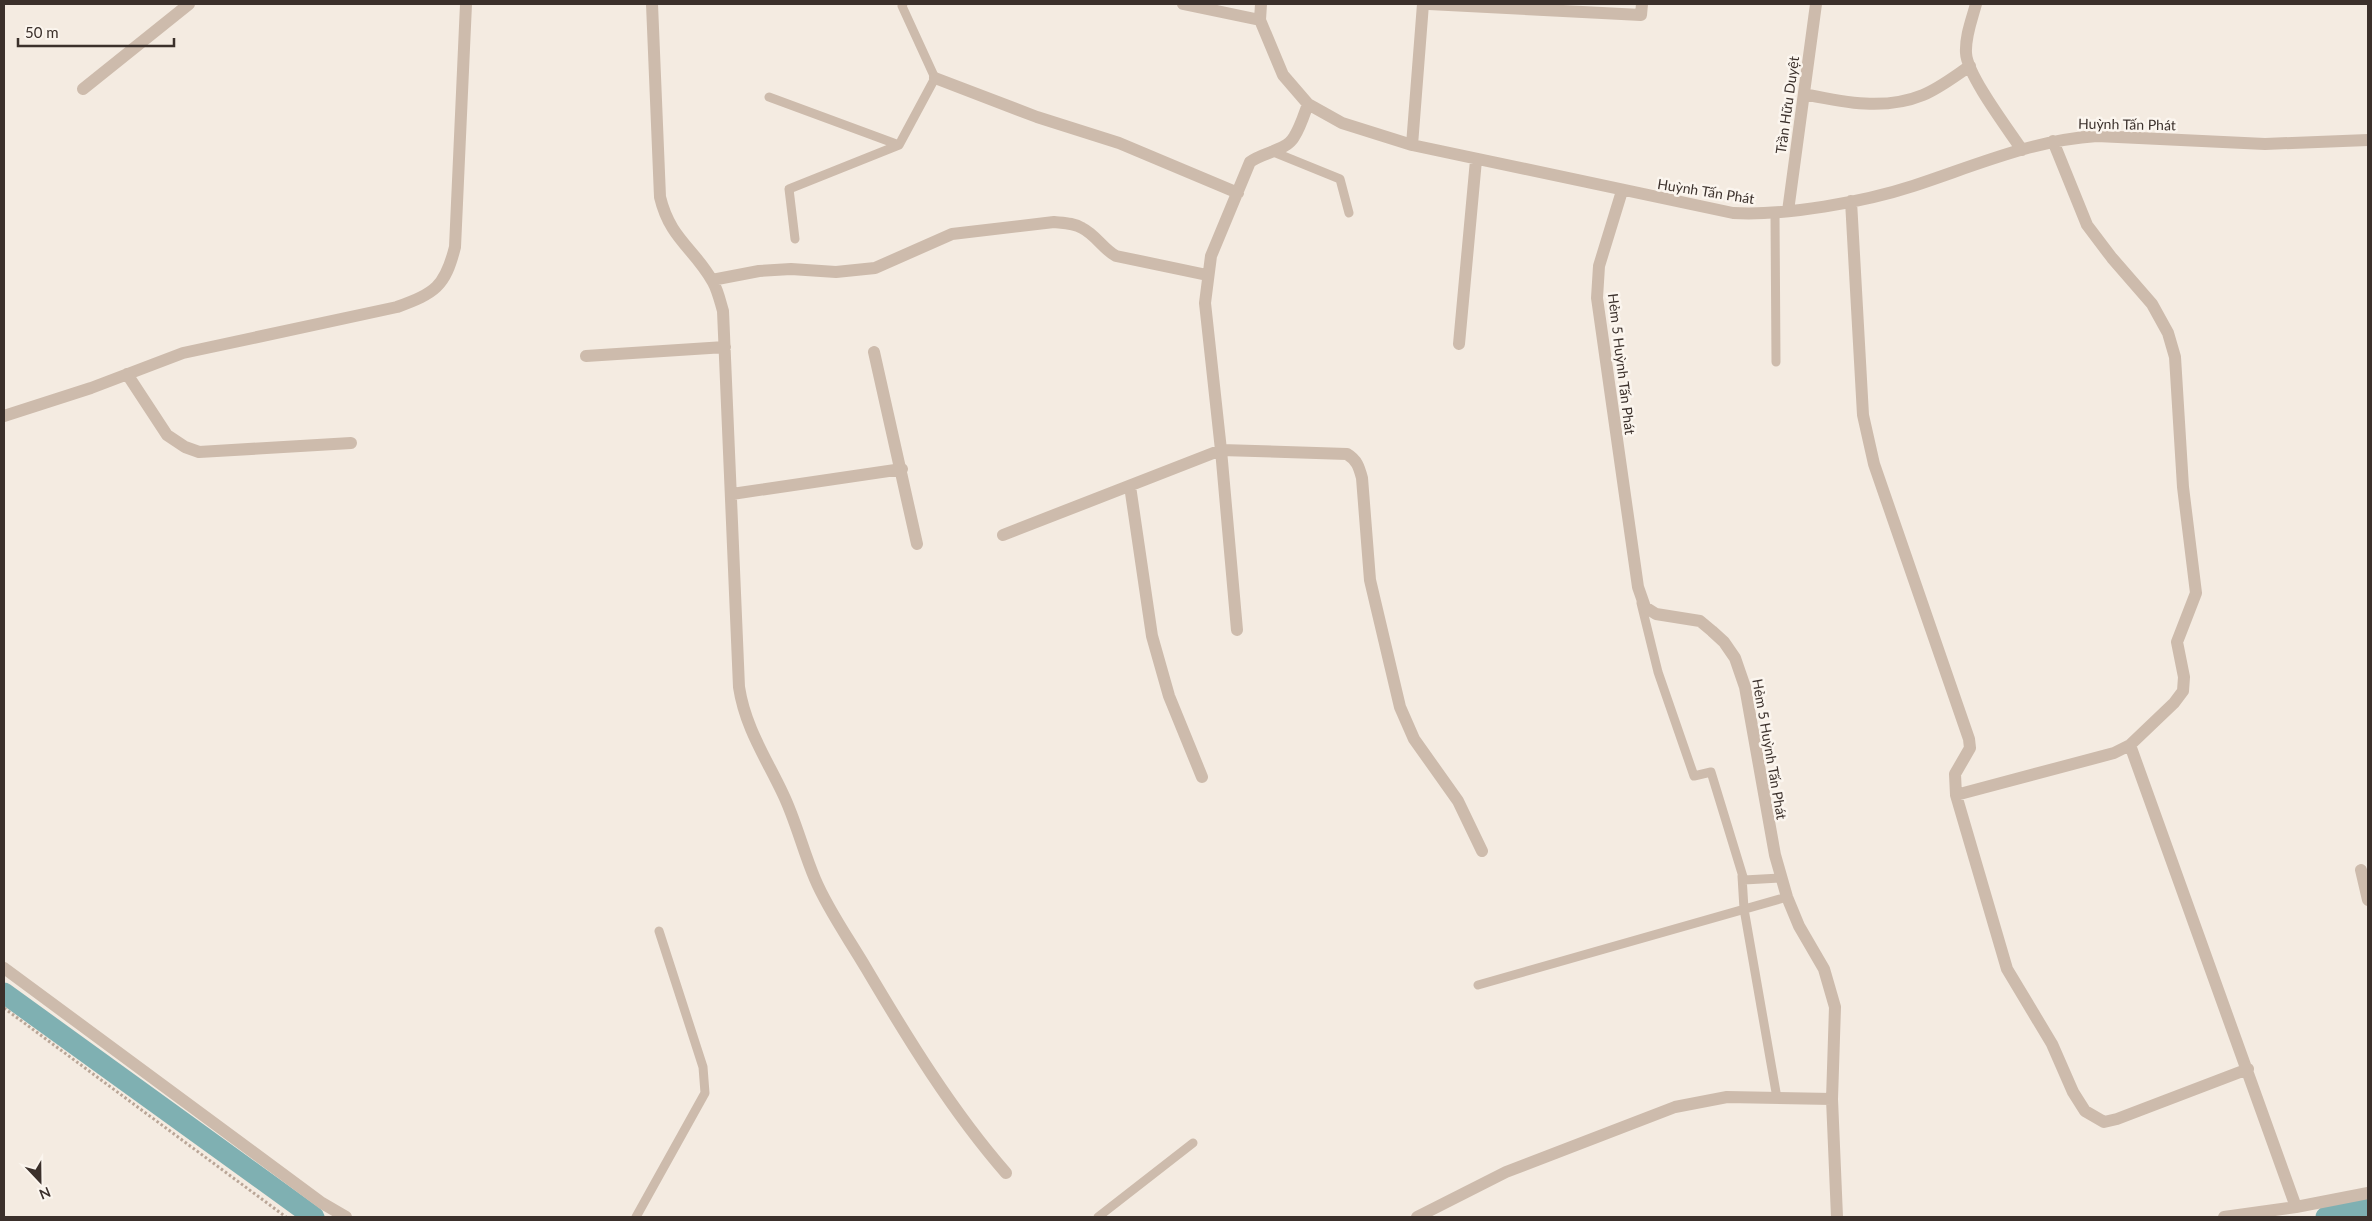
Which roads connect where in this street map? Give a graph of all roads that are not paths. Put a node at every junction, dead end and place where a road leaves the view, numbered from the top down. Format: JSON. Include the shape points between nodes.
{"nodes":[{"id":1,"x":189,"y":4,"type":"edge"},
{"id":2,"x":466,"y":4,"type":"edge"},
{"id":3,"x":652,"y":4,"type":"edge"},
{"id":4,"x":903,"y":4,"type":"edge"},
{"id":5,"x":1183,"y":4,"type":"edge"},
{"id":6,"x":1261,"y":4,"type":"edge"},
{"id":7,"x":1423,"y":4,"type":"edge"},
{"id":8,"x":1429,"y":4,"type":"edge"},
{"id":9,"x":1642,"y":4,"type":"edge"},
{"id":10,"x":1816,"y":4,"type":"edge"},
{"id":11,"x":1976,"y":4,"type":"edge"},
{"id":12,"x":1260,"y":20,"type":"junction"},
{"id":13,"x":1970,"y":66,"type":"junction"},
{"id":14,"x":935,"y":78,"type":"junction"},
{"id":15,"x":83,"y":89,"type":"dead end"},
{"id":16,"x":1804,"y":94,"type":"junction"},
{"id":17,"x":770,"y":97,"type":"dead end"},
{"id":18,"x":1308,"y":104,"type":"junction"},
{"id":19,"x":2368,"y":140,"type":"edge"},
{"id":20,"x":2053,"y":141,"type":"junction"},
{"id":21,"x":899,"y":145,"type":"junction"},
{"id":22,"x":1412,"y":145,"type":"junction"},
{"id":23,"x":2022,"y":150,"type":"junction"},
{"id":24,"x":1271,"y":151,"type":"junction"},
{"id":25,"x":1476,"y":160,"type":"junction"},
{"id":26,"x":1622,"y":191,"type":"junction"},
{"id":27,"x":1238,"y":193,"type":"junction"},
{"id":28,"x":1851,"y":201,"type":"junction"},
{"id":29,"x":1781,"y":212,"type":"junction"},
{"id":30,"x":1349,"y":213,"type":"dead end"},
{"id":31,"x":795,"y":239,"type":"dead end"},
{"id":32,"x":1207,"y":275,"type":"junction"},
{"id":33,"x":712,"y":280,"type":"junction"},
{"id":34,"x":1459,"y":344,"type":"dead end"},
{"id":35,"x":725,"y":347,"type":"junction"},
{"id":36,"x":874,"y":352,"type":"dead end"},
{"id":37,"x":586,"y":356,"type":"dead end"},
{"id":38,"x":1776,"y":362,"type":"dead end"},
{"id":39,"x":127,"y":374,"type":"junction"},
{"id":40,"x":4,"y":416,"type":"edge"},
{"id":41,"x":351,"y":443,"type":"dead end"},
{"id":42,"x":1221,"y":450,"type":"junction"},
{"id":43,"x":902,"y":469,"type":"junction"},
{"id":44,"x":1130,"y":486,"type":"junction"},
{"id":45,"x":732,"y":494,"type":"junction"},
{"id":46,"x":1003,"y":535,"type":"dead end"},
{"id":47,"x":917,"y":544,"type":"dead end"},
{"id":48,"x":1640,"y":598,"type":"junction"},
{"id":49,"x":1237,"y":630,"type":"dead end"},
{"id":50,"x":2130,"y":745,"type":"junction"},
{"id":51,"x":1202,"y":777,"type":"dead end"},
{"id":52,"x":1956,"y":795,"type":"junction"},
{"id":53,"x":1482,"y":851,"type":"dead end"},
{"id":54,"x":2360,"y":870,"type":"dead end"},
{"id":55,"x":1741,"y":872,"type":"junction"},
{"id":56,"x":1782,"y":878,"type":"junction"},
{"id":57,"x":1787,"y":897,"type":"junction"},
{"id":58,"x":2368,"y":900,"type":"edge"},
{"id":59,"x":1744,"y":909,"type":"junction"},
{"id":60,"x":659,"y":930,"type":"dead end"},
{"id":61,"x":4,"y":968,"type":"edge"},
{"id":62,"x":1478,"y":985,"type":"dead end"},
{"id":63,"x":2248,"y":1069,"type":"junction"},
{"id":64,"x":1777,"y":1098,"type":"junction"},
{"id":65,"x":1832,"y":1099,"type":"junction"},
{"id":66,"x":1193,"y":1143,"type":"dead end"},
{"id":67,"x":1006,"y":1174,"type":"dead end"},
{"id":68,"x":2368,"y":1193,"type":"edge"},
{"id":69,"x":2296,"y":1207,"type":"junction"},
{"id":70,"x":346,"y":1217,"type":"edge"},
{"id":71,"x":636,"y":1217,"type":"edge"},
{"id":72,"x":1098,"y":1217,"type":"edge"},
{"id":73,"x":1417,"y":1217,"type":"edge"},
{"id":74,"x":1837,"y":1217,"type":"edge"},
{"id":75,"x":2224,"y":1217,"type":"edge"}],
"edges":[{"from":1,"to":15,"type":"street"},
{"from":2,"to":39,"type":"street","via":[[456,247],[450,268],[440,285],[424,297],[397,307],[217,344]]},
{"from":3,"to":33,"type":"street","via":[[660,197],[665,216],[675,234]]},
{"from":4,"to":14,"type":"lane"},
{"from":5,"to":12,"type":"street"},
{"from":6,"to":12,"type":"street"},
{"from":7,"to":22,"type":"street"},
{"from":8,"to":9,"type":"street","via":[[1641,15]]},
{"from":10,"to":16,"type":"street","name":"Trần Hữu Duyệt"},
{"from":11,"to":13,"type":"street","via":[[1966,42]]},
{"from":12,"to":18,"type":"street","name":"Huỳnh Tấn Phát","via":[[1283,75]]},
{"from":13,"to":16,"type":"street","via":[[1936,89],[1907,101],[1855,104]]},
{"from":13,"to":23,"type":"street"},
{"from":14,"to":21,"type":"lane"},
{"from":14,"to":27,"type":"street","via":[[1036,117],[1119,143]]},
{"from":16,"to":29,"type":"street","name":"Trần Hữu Duyệt"},
{"from":17,"to":21,"type":"lane"},
{"from":18,"to":22,"type":"street","name":"Huỳnh Tấn Phát","via":[[1342,122]]},
{"from":18,"to":24,"type":"street","via":[[1294,138]]},
{"from":19,"to":20,"type":"street","name":"Huỳnh Tấn Phát","via":[[2265,144],[2097,136]]},
{"from":20,"to":23,"type":"street","name":"Huỳnh Tấn Phát"},
{"from":20,"to":50,"type":"street","via":[[2088,224],[2152,304],[2168,333],[2175,357],[2183,487],[2196,593],[2177,642],[2184,677],[2183,691]]},
{"from":21,"to":31,"type":"lane","via":[[789,189]]},
{"from":22,"to":25,"type":"street","name":"Huỳnh Tấn Phát"},
{"from":23,"to":28,"type":"street","name":"Huỳnh Tấn Phát","via":[[1911,187]]},
{"from":24,"to":27,"type":"street","via":[[1250,162]]},
{"from":24,"to":30,"type":"lane","via":[[1340,179]]},
{"from":25,"to":26,"type":"street","name":"Huỳnh Tấn Phát"},
{"from":25,"to":34,"type":"street"},
{"from":26,"to":29,"type":"street","name":"Huỳnh Tấn Phát","via":[[1733,213],[1761,215]]},
{"from":26,"to":48,"type":"street","name":"Hẻm 5 Huỳnh Tấn Phát","via":[[1599,266],[1597,298]]},
{"from":27,"to":32,"type":"street","via":[[1211,256]]},
{"from":28,"to":29,"type":"street","name":"Huỳnh Tấn Phát"},
{"from":28,"to":52,"type":"street","via":[[1866,437],[1969,739],[1970,748],[1955,774]]},
{"from":29,"to":38,"type":"lane"},
{"from":32,"to":33,"type":"street","via":[[1116,256],[1106,251],[1083,228],[1054,222],[952,234],[892,262],[865,270],[758,271]]},
{"from":32,"to":42,"type":"street","via":[[1207,329]]},
{"from":33,"to":35,"type":"street","via":[[723,311]]},
{"from":35,"to":37,"type":"street"},
{"from":35,"to":45,"type":"street"},
{"from":36,"to":43,"type":"street"},
{"from":39,"to":40,"type":"street"},
{"from":39,"to":41,"type":"street","via":[[167,435],[199,452]]},
{"from":42,"to":44,"type":"street"},
{"from":42,"to":49,"type":"street"},
{"from":42,"to":53,"type":"street","via":[[1347,454],[1354,458],[1362,478],[1370,580],[1400,707],[1414,739],[1458,800]]},
{"from":43,"to":45,"type":"street"},
{"from":43,"to":47,"type":"street"},
{"from":44,"to":46,"type":"street"},
{"from":44,"to":51,"type":"street","via":[[1152,636],[1172,703]]},
{"from":45,"to":67,"type":"street","via":[[739,687],[750,730],[784,795],[815,879],[844,931],[898,1024],[967,1125]]},
{"from":48,"to":55,"type":"lane","via":[[1658,672],[1694,776],[1710,772]]},
{"from":48,"to":56,"type":"street","name":"Hẻm 5 Huỳnh Tấn Phát","via":[[1645,607],[1656,614],[1700,621],[1724,642],[1735,658],[1745,687],[1767,820]]},
{"from":50,"to":52,"type":"street","via":[[2114,753]]},
{"from":50,"to":63,"type":"street"},
{"from":52,"to":63,"type":"street","via":[[2007,969],[2052,1044],[2085,1111],[2104,1122],[2117,1119]]},
{"from":54,"to":58,"type":"street"},
{"from":55,"to":56,"type":"lane","via":[[1744,880]]},
{"from":55,"to":59,"type":"lane"},
{"from":56,"to":57,"type":"street","name":"Hẻm 5 Huỳnh Tấn Phát"},
{"from":57,"to":59,"type":"lane"},
{"from":57,"to":65,"type":"street","name":"Hẻm 5 Huỳnh Tấn Phát","via":[[1824,969],[1835,1007]]},
{"from":59,"to":62,"type":"lane"},
{"from":59,"to":64,"type":"lane"},
{"from":60,"to":71,"type":"lane","via":[[703,1067],[705,1093]]},
{"from":61,"to":70,"type":"street","via":[[322,1203]]},
{"from":63,"to":69,"type":"street"},
{"from":64,"to":65,"type":"street"},
{"from":64,"to":73,"type":"street","via":[[1727,1097],[1676,1106],[1506,1172]]},
{"from":65,"to":74,"type":"street","name":"Hẻm 5 Huỳnh Tấn Phát"},
{"from":66,"to":72,"type":"lane"},
{"from":68,"to":69,"type":"street"},
{"from":69,"to":75,"type":"street"}]}
